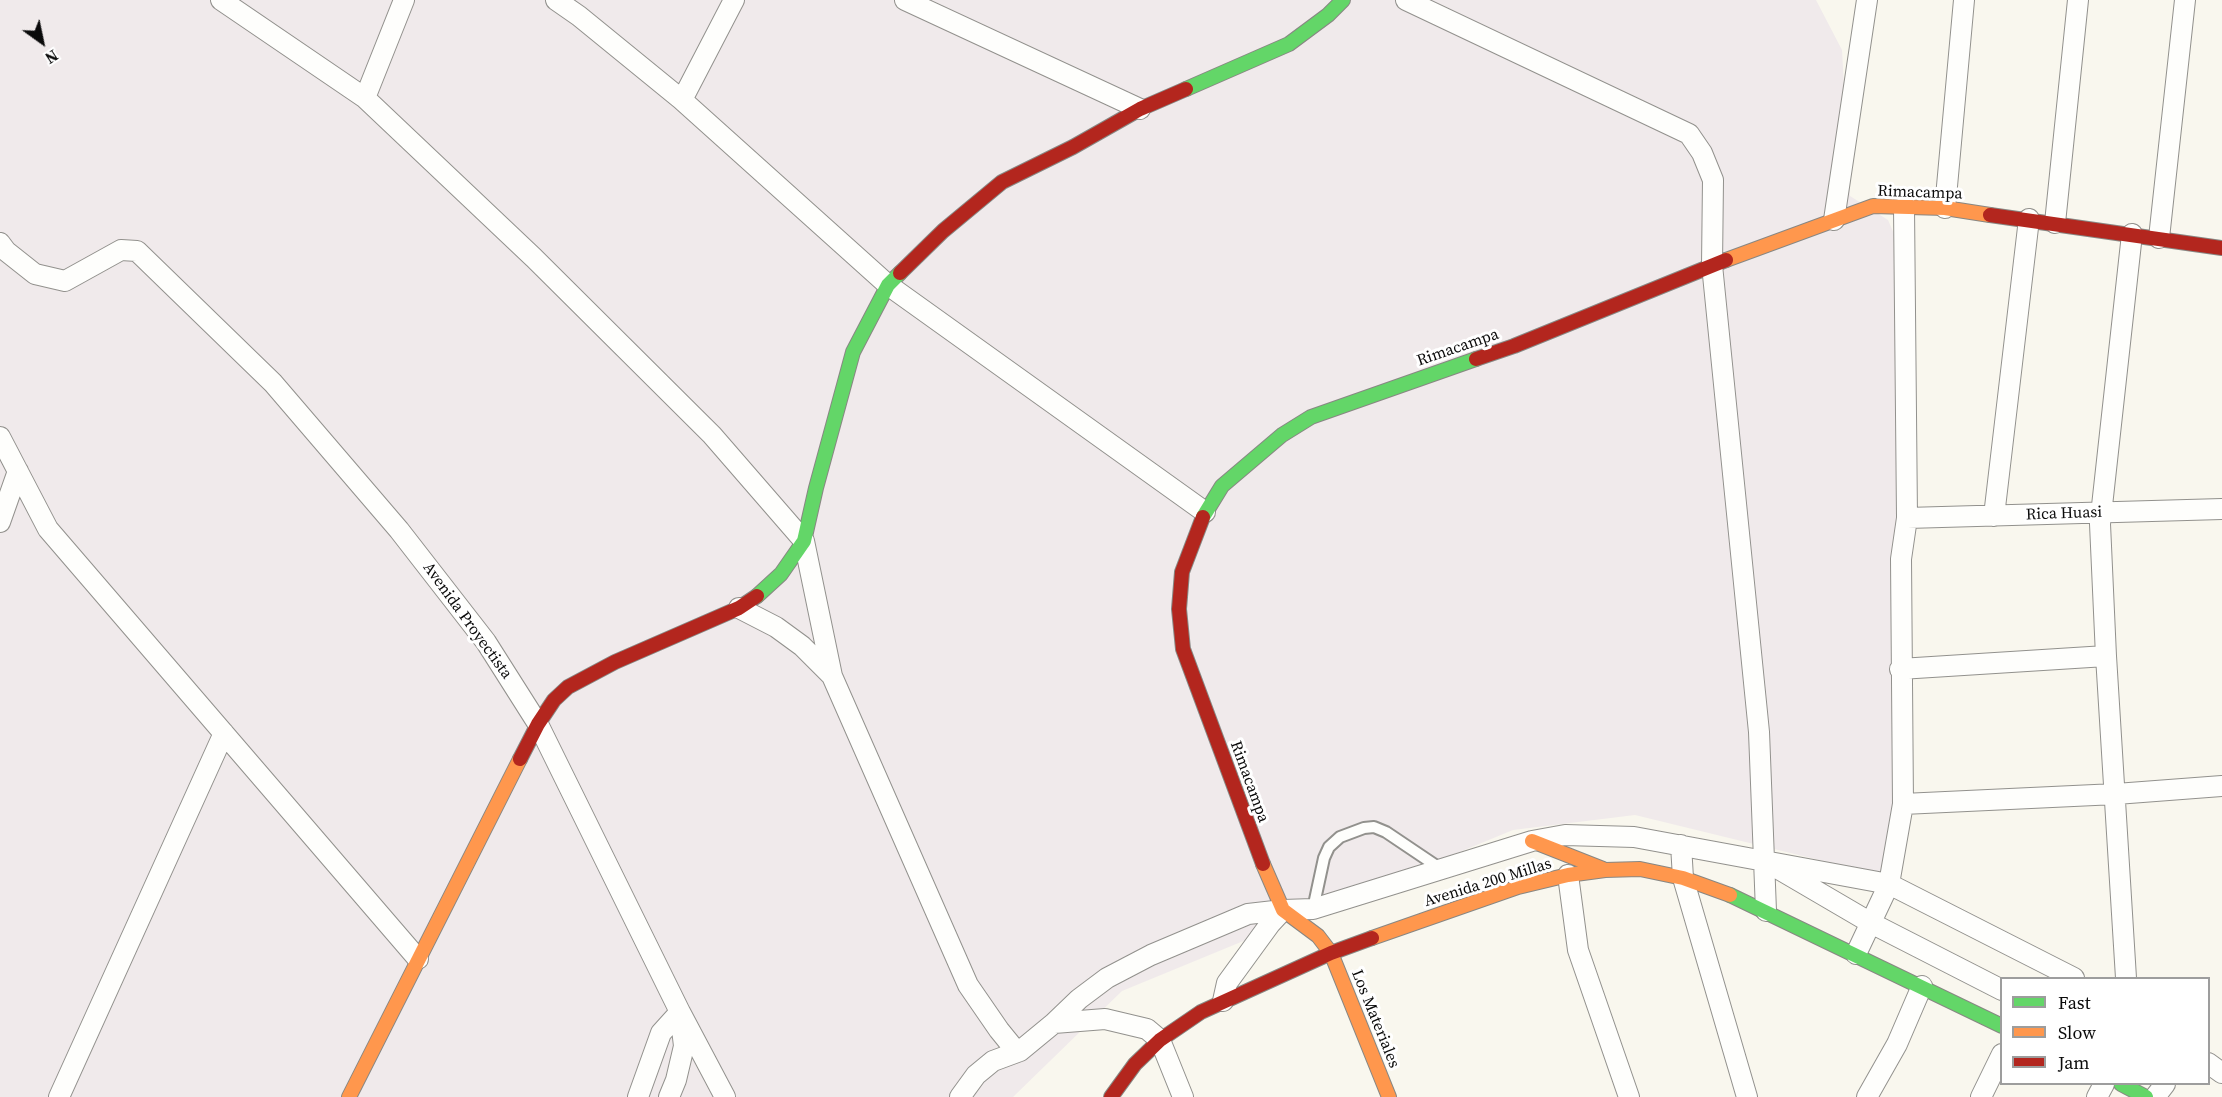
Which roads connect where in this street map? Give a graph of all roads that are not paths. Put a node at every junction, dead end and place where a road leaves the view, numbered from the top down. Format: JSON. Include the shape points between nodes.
{"nodes":[{"id":1,"x":221,"y":0,"type":"edge"},
{"id":2,"x":404,"y":0,"type":"edge"},
{"id":3,"x":556,"y":0,"type":"edge"},
{"id":4,"x":734,"y":0,"type":"edge"},
{"id":5,"x":906,"y":0,"type":"edge"},
{"id":6,"x":1343,"y":0,"type":"edge"},
{"id":7,"x":1406,"y":0,"type":"edge"},
{"id":8,"x":1867,"y":0,"type":"edge"},
{"id":9,"x":1964,"y":0,"type":"edge"},
{"id":10,"x":2078,"y":0,"type":"edge"},
{"id":11,"x":2185,"y":0,"type":"edge"},
{"id":12,"x":365,"y":98,"type":"junction"},
{"id":13,"x":681,"y":100,"type":"junction"},
{"id":14,"x":1140,"y":109,"type":"junction"},
{"id":15,"x":1904,"y":207,"type":"junction"},
{"id":16,"x":1945,"y":208,"type":"junction"},
{"id":17,"x":2029,"y":219,"type":"junction"},
{"id":18,"x":1834,"y":220,"type":"junction"},
{"id":19,"x":2055,"y":223,"type":"junction"},
{"id":20,"x":2132,"y":234,"type":"junction"},
{"id":21,"x":2159,"y":238,"type":"junction"},
{"id":22,"x":0,"y":243,"type":"edge"},
{"id":23,"x":2222,"y":248,"type":"edge"},
{"id":24,"x":1712,"y":264,"type":"junction"},
{"id":25,"x":888,"y":285,"type":"junction"},
{"id":26,"x":0,"y":437,"type":"edge"},
{"id":27,"x":18,"y":471,"type":"junction"},
{"id":28,"x":2222,"y":509,"type":"edge"},
{"id":29,"x":1205,"y":512,"type":"junction"},
{"id":30,"x":2102,"y":513,"type":"junction"},
{"id":31,"x":1994,"y":516,"type":"junction"},
{"id":32,"x":1907,"y":518,"type":"junction"},
{"id":33,"x":0,"y":522,"type":"edge"},
{"id":34,"x":804,"y":541,"type":"junction"},
{"id":35,"x":739,"y":608,"type":"junction"},
{"id":36,"x":2106,"y":656,"type":"junction"},
{"id":37,"x":1900,"y":669,"type":"junction"},
{"id":38,"x":832,"y":676,"type":"junction"},
{"id":39,"x":538,"y":724,"type":"junction"},
{"id":40,"x":224,"y":733,"type":"junction"},
{"id":41,"x":2222,"y":786,"type":"edge"},
{"id":42,"x":2115,"y":795,"type":"junction"},
{"id":43,"x":1903,"y":804,"type":"junction"},
{"id":44,"x":1532,"y":841,"type":"junction"},
{"id":45,"x":1681,"y":845,"type":"junction"},
{"id":46,"x":1765,"y":861,"type":"junction"},
{"id":47,"x":1441,"y":869,"type":"junction"},
{"id":48,"x":1605,"y":870,"type":"junction"},
{"id":49,"x":1568,"y":875,"type":"junction"},
{"id":50,"x":1683,"y":878,"type":"junction"},
{"id":51,"x":1889,"y":884,"type":"junction"},
{"id":52,"x":1313,"y":909,"type":"junction"},
{"id":53,"x":1283,"y":910,"type":"junction"},
{"id":54,"x":1766,"y":911,"type":"junction"},
{"id":55,"x":1871,"y":923,"type":"junction"},
{"id":56,"x":1331,"y":953,"type":"junction"},
{"id":57,"x":1856,"y":954,"type":"junction"},
{"id":58,"x":418,"y":959,"type":"junction"},
{"id":59,"x":2072,"y":977,"type":"edge"},
{"id":60,"x":2126,"y":977,"type":"edge"},
{"id":61,"x":1922,"y":986,"type":"junction"},
{"id":62,"x":2000,"y":989,"type":"edge"},
{"id":63,"x":1223,"y":1001,"type":"junction"},
{"id":64,"x":680,"y":1012,"type":"junction"},
{"id":65,"x":1054,"y":1023,"type":"junction"},
{"id":66,"x":2000,"y":1025,"type":"edge"},
{"id":67,"x":1160,"y":1040,"type":"junction"},
{"id":68,"x":1020,"y":1051,"type":"junction"},
{"id":69,"x":2000,"y":1056,"type":"edge"},
{"id":70,"x":2125,"y":1085,"type":"edge"},
{"id":71,"x":59,"y":1097,"type":"edge"},
{"id":72,"x":349,"y":1097,"type":"edge"},
{"id":73,"x":638,"y":1097,"type":"edge"},
{"id":74,"x":669,"y":1097,"type":"edge"},
{"id":75,"x":724,"y":1097,"type":"edge"},
{"id":76,"x":960,"y":1097,"type":"edge"},
{"id":77,"x":1111,"y":1097,"type":"edge"},
{"id":78,"x":1182,"y":1097,"type":"edge"},
{"id":79,"x":1389,"y":1097,"type":"edge"},
{"id":80,"x":1629,"y":1097,"type":"edge"},
{"id":81,"x":1747,"y":1097,"type":"edge"},
{"id":82,"x":1867,"y":1097,"type":"edge"},
{"id":83,"x":1981,"y":1097,"type":"edge"},
{"id":84,"x":2146,"y":1097,"type":"edge"}],
"edges":[{"from":1,"to":12,"type":"street"},
{"from":2,"to":12,"type":"street"},
{"from":3,"to":13,"type":"street"},
{"from":4,"to":13,"type":"street"},
{"from":5,"to":14,"type":"street"},
{"from":6,"to":14,"type":"street","via":[[1289,44]]},
{"from":7,"to":24,"type":"street","via":[[1689,134],[1713,180]]},
{"from":8,"to":18,"type":"street"},
{"from":9,"to":16,"type":"street"},
{"from":10,"to":19,"type":"street"},
{"from":11,"to":21,"type":"street"},
{"from":12,"to":34,"type":"street","via":[[712,435]]},
{"from":13,"to":25,"type":"street"},
{"from":14,"to":25,"type":"street","via":[[1002,182],[943,231]]},
{"from":15,"to":16,"type":"street","name":"Rimacampa"},
{"from":15,"to":18,"type":"street","name":"Rimacampa","via":[[1873,206]]},
{"from":15,"to":32,"type":"street"},
{"from":16,"to":17,"type":"street","name":"Rimacampa"},
{"from":17,"to":19,"type":"street","name":"Rimacampa"},
{"from":17,"to":31,"type":"street"},
{"from":18,"to":24,"type":"street","name":"Rimacampa"},
{"from":19,"to":20,"type":"street","name":"Rimacampa"},
{"from":20,"to":21,"type":"street","name":"Rimacampa"},
{"from":20,"to":30,"type":"street"},
{"from":21,"to":23,"type":"street","name":"Rimacampa"},
{"from":22,"to":39,"type":"street","name":"Avenida Proyectista","via":[[35,274],[65,281],[121,250],[137,251],[273,383],[399,530],[486,642]]},
{"from":24,"to":29,"type":"street","name":"Rimacampa","via":[[1514,346],[1311,417],[1246,464],[1222,486]]},
{"from":24,"to":46,"type":"street","via":[[1759,732]]},
{"from":25,"to":29,"type":"street"},
{"from":25,"to":34,"type":"street","via":[[854,352]]},
{"from":26,"to":27,"type":"street"},
{"from":27,"to":33,"type":"street"},
{"from":27,"to":40,"type":"street","via":[[48,528]]},
{"from":28,"to":30,"type":"street","name":"Rica Huasi"},
{"from":29,"to":53,"type":"street","name":"Rimacampa","via":[[1182,572],[1179,609],[1183,649]]},
{"from":30,"to":31,"type":"street","name":"Rica Huasi"},
{"from":30,"to":36,"type":"street"},
{"from":31,"to":32,"type":"street","name":"Rica Huasi"},
{"from":32,"to":37,"type":"street","via":[[1901,559]]},
{"from":34,"to":35,"type":"street","via":[[782,574]]},
{"from":34,"to":38,"type":"street"},
{"from":35,"to":38,"type":"street","via":[[802,646]]},
{"from":35,"to":39,"type":"street","via":[[568,687]]},
{"from":36,"to":37,"type":"street"},
{"from":36,"to":42,"type":"street"},
{"from":37,"to":43,"type":"street"},
{"from":38,"to":68,"type":"street","via":[[968,985],[999,1030]]},
{"from":39,"to":58,"type":"street"},
{"from":39,"to":64,"type":"street","name":"Avenida Proyectista"},
{"from":40,"to":58,"type":"street"},
{"from":40,"to":71,"type":"street"},
{"from":41,"to":42,"type":"street"},
{"from":42,"to":43,"type":"street"},
{"from":42,"to":60,"type":"street"},
{"from":43,"to":51,"type":"street"},
{"from":44,"to":45,"type":"street","via":[[1565,835],[1634,837]]},
{"from":44,"to":47,"type":"street"},
{"from":44,"to":48,"type":"street"},
{"from":45,"to":46,"type":"street"},
{"from":45,"to":50,"type":"street"},
{"from":46,"to":51,"type":"street"},
{"from":46,"to":54,"type":"street"},
{"from":46,"to":55,"type":"street"},
{"from":47,"to":52,"type":"street"},
{"from":47,"to":52,"type":"lane","via":[[1386,832],[1364,828],[1340,837],[1329,847]]},
{"from":48,"to":49,"type":"street","name":"Avenida 200 Millas"},
{"from":48,"to":50,"type":"street","name":"Avenida 200 Millas","via":[[1640,869]]},
{"from":49,"to":56,"type":"street","name":"Avenida 200 Millas","via":[[1518,887]]},
{"from":49,"to":80,"type":"street","via":[[1578,950]]},
{"from":50,"to":54,"type":"street","name":"Avenida 200 Millas"},
{"from":50,"to":81,"type":"street"},
{"from":51,"to":55,"type":"street"},
{"from":51,"to":59,"type":"street"},
{"from":52,"to":53,"type":"street"},
{"from":53,"to":56,"type":"street","name":"Rimacampa","via":[[1318,936]]},
{"from":53,"to":63,"type":"street","via":[[1227,983]]},
{"from":53,"to":65,"type":"street","via":[[1248,914],[1151,955],[1107,978]]},
{"from":54,"to":57,"type":"street","name":"Avenida 200 Millas"},
{"from":55,"to":57,"type":"street"},
{"from":55,"to":62,"type":"street"},
{"from":56,"to":63,"type":"street","name":"Avenida 200 Millas"},
{"from":56,"to":79,"type":"street","name":"Los Materiales"},
{"from":57,"to":61,"type":"street","name":"Avenida 200 Millas"},
{"from":58,"to":72,"type":"street"},
{"from":61,"to":66,"type":"street","name":"Avenida 200 Millas"},
{"from":61,"to":82,"type":"street","via":[[1897,1044]]},
{"from":63,"to":67,"type":"street","name":"Avenida 200 Millas"},
{"from":64,"to":73,"type":"street","via":[[661,1033]]},
{"from":64,"to":74,"type":"street","name":"Avenida Proyectista","via":[[684,1046]]},
{"from":64,"to":75,"type":"street"},
{"from":65,"to":67,"type":"street","via":[[1105,1019],[1147,1029]]},
{"from":65,"to":68,"type":"street"},
{"from":67,"to":77,"type":"street","name":"Avenida 200 Millas","via":[[1135,1064]]},
{"from":67,"to":78,"type":"street"},
{"from":68,"to":76,"type":"street","via":[[993,1061],[976,1075]]},
{"from":69,"to":83,"type":"street"},
{"from":70,"to":84,"type":"street"}]}
